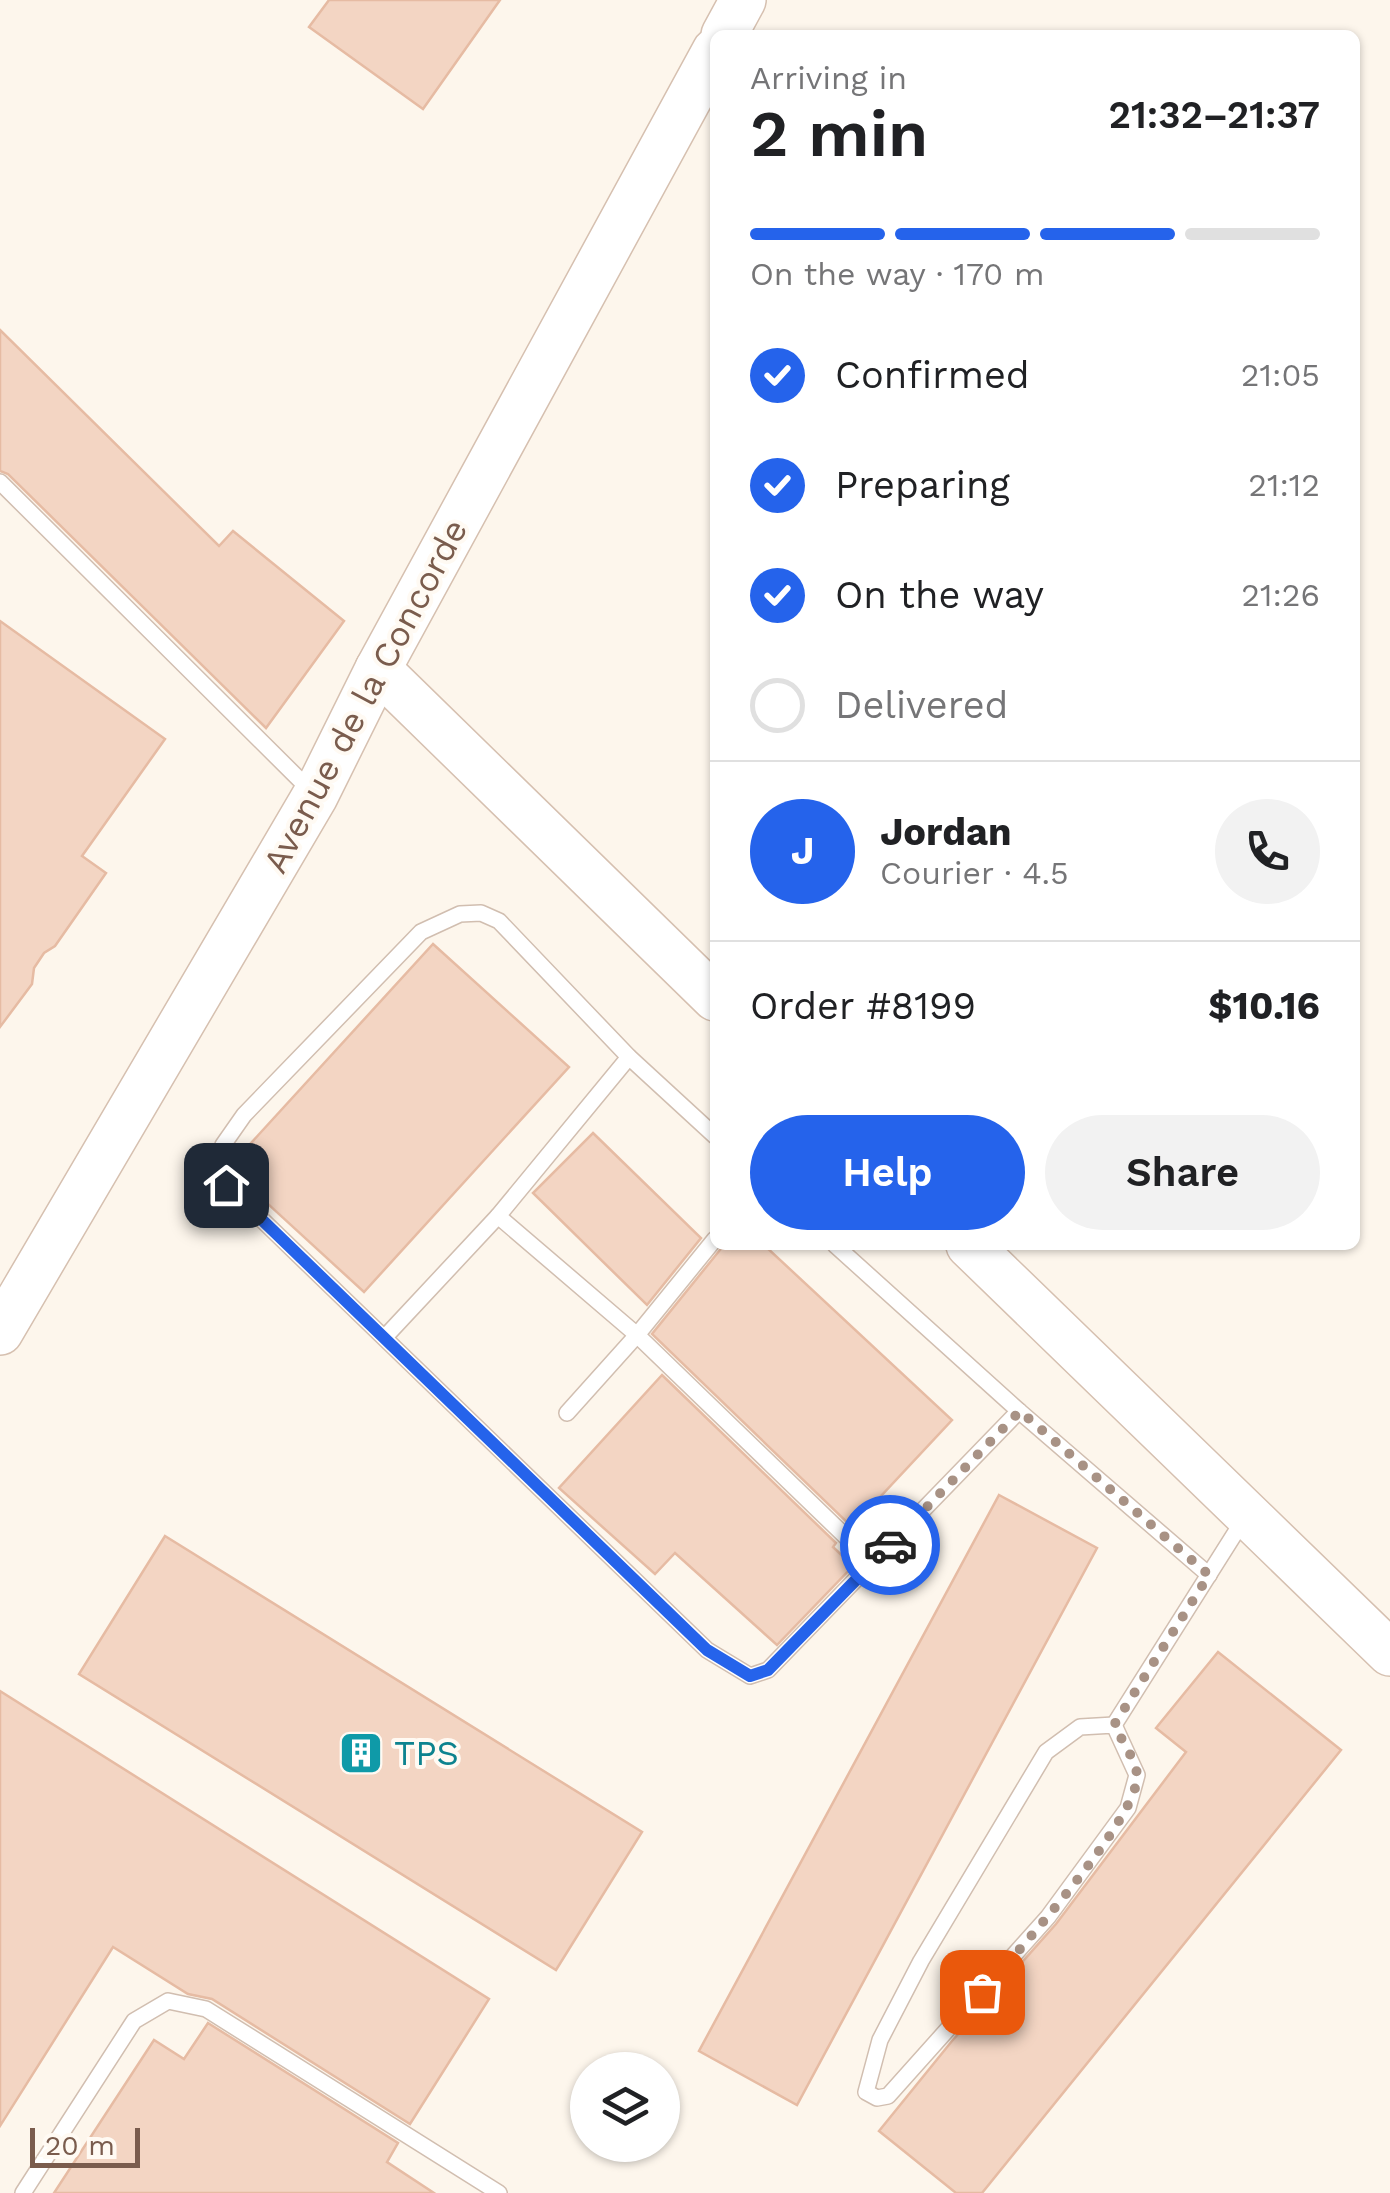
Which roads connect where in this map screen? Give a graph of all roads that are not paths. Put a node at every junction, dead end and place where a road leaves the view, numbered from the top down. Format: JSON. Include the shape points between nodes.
{"nodes":[{"id":1,"x":743,"y":0,"type":"edge"},
{"id":2,"x":727,"y":30,"type":"edge"},
{"id":3,"x":710,"y":61,"type":"edge"},
{"id":4,"x":0,"y":482,"type":"edge"},
{"id":5,"x":378,"y":669,"type":"junction"},
{"id":6,"x":315,"y":796,"type":"junction"},
{"id":7,"x":710,"y":993,"type":"edge"},
{"id":8,"x":628,"y":1057,"type":"junction"},
{"id":9,"x":710,"y":1131,"type":"edge"},
{"id":10,"x":498,"y":1216,"type":"junction"},
{"id":11,"x":710,"y":1245,"type":"edge"},
{"id":12,"x":841,"y":1250,"type":"edge"},
{"id":13,"x":974,"y":1250,"type":"edge"},
{"id":14,"x":0,"y":1332,"type":"edge"},
{"id":15,"x":637,"y":1335,"type":"junction"},
{"id":16,"x":385,"y":1336,"type":"junction"},
{"id":17,"x":1020,"y":1411,"type":"junction"},
{"id":18,"x":567,"y":1413,"type":"dead end"},
{"id":19,"x":1247,"y":1516,"type":"junction"},
{"id":20,"x":874,"y":1563,"type":"junction"},
{"id":21,"x":1209,"y":1575,"type":"junction"},
{"id":22,"x":1390,"y":1654,"type":"edge"},
{"id":23,"x":1114,"y":1725,"type":"junction"},
{"id":24,"x":23,"y":2193,"type":"edge"},
{"id":25,"x":499,"y":2193,"type":"edge"}],
"edges":[{"from":1,"to":2,"type":"street"},
{"from":3,"to":5,"type":"street","name":"Avenue de la Concorde"},
{"from":4,"to":6,"type":"lane"},
{"from":5,"to":6,"type":"street","name":"Avenue de la Concorde"},
{"from":5,"to":7,"type":"street"},
{"from":6,"to":14,"type":"street","name":"Avenue de la Concorde"},
{"from":8,"to":9,"type":"lane"},
{"from":8,"to":10,"type":"lane"},
{"from":8,"to":16,"type":"lane","via":[[499,922],[481,913],[460,914],[421,932],[244,1115],[223,1145],[218,1171],[226,1185]]},
{"from":10,"to":15,"type":"lane"},
{"from":10,"to":16,"type":"lane"},
{"from":11,"to":15,"type":"lane"},
{"from":12,"to":17,"type":"lane"},
{"from":13,"to":19,"type":"street"},
{"from":15,"to":18,"type":"lane"},
{"from":15,"to":20,"type":"lane"},
{"from":16,"to":20,"type":"lane","via":[[707,1650],[750,1676],[768,1670]]},
{"from":17,"to":20,"type":"lane"},
{"from":17,"to":21,"type":"lane"},
{"from":19,"to":21,"type":"lane"},
{"from":19,"to":22,"type":"street"},
{"from":21,"to":23,"type":"lane"},
{"from":23,"to":23,"type":"lane","via":[[1137,1775],[1128,1808],[1048,1917],[938,2043],[888,2096],[866,2092],[880,2040],[921,1960],[1046,1752],[1080,1728]]},
{"from":24,"to":25,"type":"lane","via":[[134,2021],[168,2001],[206,2009]]}]}
